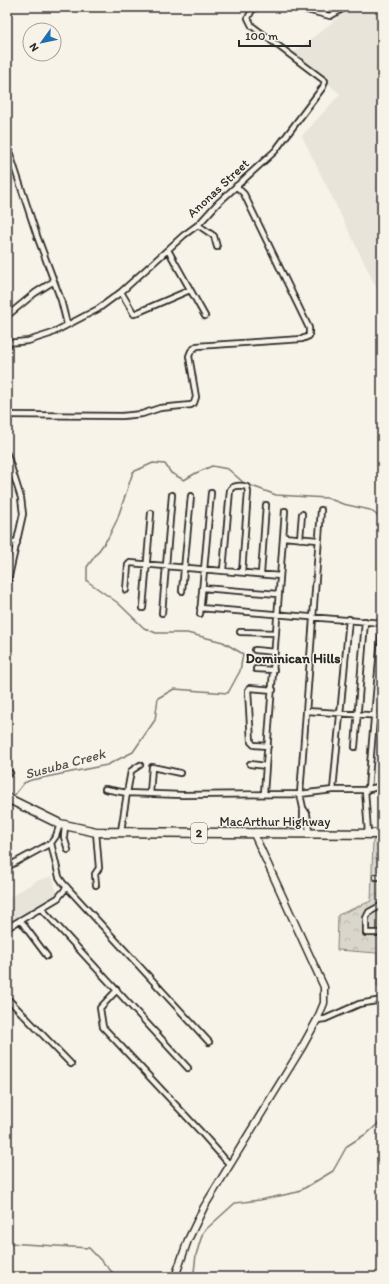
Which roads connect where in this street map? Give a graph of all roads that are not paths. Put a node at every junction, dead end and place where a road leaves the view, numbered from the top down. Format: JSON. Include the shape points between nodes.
{"nodes":[{"id":1,"x":257,"y":7,"type":"edge"},
{"id":2,"x":295,"y":7,"type":"edge"},
{"id":3,"x":346,"y":7,"type":"edge"},
{"id":4,"x":7,"y":145,"type":"edge"},
{"id":5,"x":236,"y":186,"type":"junction"},
{"id":6,"x":198,"y":225,"type":"junction"},
{"id":7,"x":217,"y":247,"type":"dead end"},
{"id":8,"x":168,"y":250,"type":"junction"},
{"id":9,"x":54,"y":281,"type":"junction"},
{"id":10,"x":190,"y":290,"type":"junction"},
{"id":11,"x":121,"y":292,"type":"junction"},
{"id":12,"x":7,"y":316,"type":"edge"},
{"id":13,"x":205,"y":316,"type":"dead end"},
{"id":14,"x":67,"y":324,"type":"junction"},
{"id":15,"x":7,"y":343,"type":"edge"},
{"id":16,"x":7,"y":415,"type":"edge"},
{"id":17,"x":7,"y":454,"type":"edge"},
{"id":18,"x":211,"y":493,"type":"dead end"},
{"id":19,"x":172,"y":495,"type":"dead end"},
{"id":20,"x":191,"y":496,"type":"dead end"},
{"id":21,"x":266,"y":505,"type":"dead end"},
{"id":22,"x":321,"y":510,"type":"dead end"},
{"id":23,"x":286,"y":511,"type":"dead end"},
{"id":24,"x":151,"y":513,"type":"dead end"},
{"id":25,"x":302,"y":514,"type":"dead end"},
{"id":26,"x":283,"y":537,"type":"junction"},
{"id":27,"x":300,"y":539,"type":"junction"},
{"id":28,"x":7,"y":540,"type":"edge"},
{"id":29,"x":318,"y":540,"type":"junction"},
{"id":30,"x":17,"y":543,"type":"junction"},
{"id":31,"x":146,"y":565,"type":"junction"},
{"id":32,"x":165,"y":566,"type":"junction"},
{"id":33,"x":184,"y":567,"type":"junction"},
{"id":34,"x":203,"y":568,"type":"junction"},
{"id":35,"x":223,"y":570,"type":"junction"},
{"id":36,"x":242,"y":572,"type":"junction"},
{"id":37,"x":261,"y":574,"type":"junction"},
{"id":38,"x":280,"y":576,"type":"junction"},
{"id":39,"x":7,"y":586,"type":"edge"},
{"id":40,"x":203,"y":588,"type":"junction"},
{"id":41,"x":126,"y":590,"type":"dead end"},
{"id":42,"x":182,"y":591,"type":"dead end"},
{"id":43,"x":278,"y":594,"type":"junction"},
{"id":44,"x":143,"y":608,"type":"dead end"},
{"id":45,"x":200,"y":608,"type":"junction"},
{"id":46,"x":162,"y":613,"type":"dead end"},
{"id":47,"x":200,"y":614,"type":"dead end"},
{"id":48,"x":278,"y":614,"type":"junction"},
{"id":49,"x":313,"y":616,"type":"junction"},
{"id":50,"x":349,"y":619,"type":"junction"},
{"id":51,"x":365,"y":621,"type":"junction"},
{"id":52,"x":382,"y":624,"type":"edge"},
{"id":53,"x":240,"y":632,"type":"dead end"},
{"id":54,"x":276,"y":633,"type":"junction"},
{"id":55,"x":255,"y":650,"type":"dead end"},
{"id":56,"x":275,"y":652,"type":"junction"},
{"id":57,"x":256,"y":670,"type":"dead end"},
{"id":58,"x":274,"y":670,"type":"junction"},
{"id":59,"x":273,"y":690,"type":"junction"},
{"id":60,"x":307,"y":711,"type":"junction"},
{"id":61,"x":342,"y":712,"type":"junction"},
{"id":62,"x":358,"y":714,"type":"junction"},
{"id":63,"x":375,"y":715,"type":"junction"},
{"id":64,"x":382,"y":716,"type":"edge"},
{"id":65,"x":268,"y":746,"type":"junction"},
{"id":66,"x":355,"y":747,"type":"dead end"},
{"id":67,"x":250,"y":764,"type":"dead end"},
{"id":68,"x":140,"y":765,"type":"dead end"},
{"id":69,"x":266,"y":766,"type":"junction"},
{"id":70,"x":180,"y":773,"type":"dead end"},
{"id":71,"x":382,"y":786,"type":"edge"},
{"id":72,"x":105,"y":789,"type":"dead end"},
{"id":73,"x":366,"y":789,"type":"junction"},
{"id":74,"x":333,"y":790,"type":"junction"},
{"id":75,"x":127,"y":792,"type":"junction"},
{"id":76,"x":264,"y":793,"type":"junction"},
{"id":77,"x":150,"y":794,"type":"junction"},
{"id":78,"x":300,"y":794,"type":"junction"},
{"id":79,"x":7,"y":798,"type":"edge"},
{"id":80,"x":63,"y":825,"type":"junction"},
{"id":81,"x":121,"y":831,"type":"junction"},
{"id":82,"x":96,"y":832,"type":"junction"},
{"id":83,"x":306,"y":832,"type":"junction"},
{"id":84,"x":368,"y":833,"type":"junction"},
{"id":85,"x":254,"y":834,"type":"junction"},
{"id":86,"x":382,"y":834,"type":"edge"},
{"id":87,"x":51,"y":843,"type":"junction"},
{"id":88,"x":68,"y":850,"type":"dead end"},
{"id":89,"x":7,"y":867,"type":"edge"},
{"id":90,"x":376,"y":877,"type":"dead end"},
{"id":91,"x":382,"y":877,"type":"edge"},
{"id":92,"x":96,"y":885,"type":"dead end"},
{"id":93,"x":67,"y":887,"type":"junction"},
{"id":94,"x":382,"y":905,"type":"edge"},
{"id":95,"x":41,"y":908,"type":"junction"},
{"id":96,"x":20,"y":920,"type":"junction"},
{"id":97,"x":7,"y":928,"type":"edge"},
{"id":98,"x":380,"y":933,"type":"dead end"},
{"id":99,"x":47,"y":956,"type":"dead end"},
{"id":100,"x":117,"y":990,"type":"junction"},
{"id":101,"x":7,"y":998,"type":"edge"},
{"id":102,"x":382,"y":1000,"type":"edge"},
{"id":103,"x":318,"y":1020,"type":"junction"},
{"id":104,"x":209,"y":1042,"type":"dead end"},
{"id":105,"x":71,"y":1064,"type":"dead end"},
{"id":106,"x":188,"y":1068,"type":"dead end"},
{"id":107,"x":230,"y":1165,"type":"junction"},
{"id":108,"x":175,"y":1277,"type":"edge"}],
"edges":[{"from":1,"to":5,"type":"street","name":"Anonas Street","via":[[248,18],[252,26],[325,81],[325,84],[275,151]]},
{"from":2,"to":3,"type":"street","via":[[330,16]]},
{"from":4,"to":9,"type":"street"},
{"from":5,"to":6,"type":"street","name":"Anonas Street"},
{"from":5,"to":16,"type":"street","via":[[244,194],[274,253],[309,328],[309,336],[302,339],[197,346],[189,356],[196,397],[191,405],[122,416]]},
{"from":6,"to":7,"type":"street","via":[[214,236]]},
{"from":6,"to":8,"type":"street","name":"Anonas Street"},
{"from":8,"to":10,"type":"street"},
{"from":8,"to":11,"type":"street","name":"Anonas Street"},
{"from":9,"to":12,"type":"street"},
{"from":9,"to":14,"type":"street"},
{"from":10,"to":11,"type":"street","via":[[134,314]]},
{"from":10,"to":13,"type":"street"},
{"from":11,"to":14,"type":"street","name":"Anonas Street","via":[[98,308]]},
{"from":14,"to":15,"type":"street","name":"Anonas Street","via":[[41,338]]},
{"from":17,"to":30,"type":"street","via":[[21,498],[23,514]]},
{"from":18,"to":34,"type":"street"},
{"from":19,"to":32,"type":"street"},
{"from":20,"to":33,"type":"street"},
{"from":21,"to":37,"type":"street"},
{"from":22,"to":29,"type":"street"},
{"from":23,"to":26,"type":"street"},
{"from":24,"to":31,"type":"street"},
{"from":25,"to":27,"type":"street"},
{"from":26,"to":27,"type":"street"},
{"from":26,"to":38,"type":"street"},
{"from":27,"to":29,"type":"street"},
{"from":28,"to":30,"type":"street"},
{"from":29,"to":49,"type":"street"},
{"from":30,"to":39,"type":"street"},
{"from":31,"to":32,"type":"street"},
{"from":31,"to":41,"type":"street","via":[[128,564]]},
{"from":31,"to":44,"type":"street"},
{"from":32,"to":33,"type":"street"},
{"from":32,"to":46,"type":"street"},
{"from":33,"to":34,"type":"street"},
{"from":33,"to":42,"type":"street"},
{"from":34,"to":35,"type":"street"},
{"from":34,"to":40,"type":"street"},
{"from":35,"to":36,"type":"street"},
{"from":35,"to":36,"type":"street","via":[[230,490],[233,487],[244,486],[248,492]]},
{"from":36,"to":37,"type":"street"},
{"from":37,"to":38,"type":"street"},
{"from":38,"to":43,"type":"street"},
{"from":40,"to":43,"type":"street"},
{"from":40,"to":45,"type":"street"},
{"from":43,"to":48,"type":"street"},
{"from":45,"to":47,"type":"street"},
{"from":45,"to":48,"type":"street"},
{"from":48,"to":49,"type":"street"},
{"from":48,"to":54,"type":"street"},
{"from":49,"to":50,"type":"street"},
{"from":49,"to":60,"type":"street"},
{"from":50,"to":51,"type":"street"},
{"from":50,"to":61,"type":"street"},
{"from":51,"to":52,"type":"street"},
{"from":51,"to":62,"type":"street"},
{"from":52,"to":63,"type":"street"},
{"from":53,"to":54,"type":"street"},
{"from":54,"to":56,"type":"street"},
{"from":55,"to":56,"type":"street"},
{"from":56,"to":58,"type":"street"},
{"from":57,"to":58,"type":"street"},
{"from":58,"to":59,"type":"street"},
{"from":59,"to":65,"type":"street"},
{"from":59,"to":65,"type":"street","via":[[248,690],[251,742],[254,745]]},
{"from":60,"to":61,"type":"street"},
{"from":60,"to":78,"type":"street"},
{"from":61,"to":62,"type":"street"},
{"from":61,"to":74,"type":"street"},
{"from":62,"to":63,"type":"street"},
{"from":62,"to":66,"type":"street"},
{"from":63,"to":64,"type":"street"},
{"from":63,"to":73,"type":"street"},
{"from":65,"to":69,"type":"street"},
{"from":67,"to":69,"type":"street"},
{"from":68,"to":75,"type":"street","via":[[131,771]]},
{"from":69,"to":76,"type":"street"},
{"from":70,"to":77,"type":"street","via":[[152,768]]},
{"from":71,"to":73,"type":"street"},
{"from":72,"to":75,"type":"street"},
{"from":73,"to":74,"type":"street"},
{"from":73,"to":84,"type":"street"},
{"from":74,"to":78,"type":"street"},
{"from":75,"to":77,"type":"street"},
{"from":75,"to":81,"type":"street"},
{"from":76,"to":77,"type":"street"},
{"from":76,"to":78,"type":"street"},
{"from":78,"to":83,"type":"street","via":[[303,808],[308,814]]},
{"from":79,"to":80,"type":"highway","name":"MacArthur Highway","number":"2"},
{"from":80,"to":82,"type":"highway","name":"MacArthur Highway","number":"2"},
{"from":80,"to":87,"type":"street"},
{"from":80,"to":88,"type":"street"},
{"from":81,"to":82,"type":"highway","name":"MacArthur Highway","number":"2"},
{"from":81,"to":85,"type":"highway","name":"MacArthur Highway","number":"2"},
{"from":82,"to":92,"type":"street","via":[[99,868],[95,874]]},
{"from":83,"to":84,"type":"highway","name":"MacArthur Highway","number":"2"},
{"from":83,"to":85,"type":"highway","name":"MacArthur Highway","number":"2"},
{"from":84,"to":86,"type":"highway","name":"MacArthur Highway","number":"2"},
{"from":85,"to":103,"type":"street","via":[[324,987],[324,1003]]},
{"from":87,"to":89,"type":"street"},
{"from":87,"to":93,"type":"street","via":[[59,877]]},
{"from":90,"to":91,"type":"street"},
{"from":93,"to":95,"type":"street","via":[[58,898]]},
{"from":93,"to":104,"type":"street"},
{"from":94,"to":98,"type":"street","via":[[369,912],[366,923],[366,932]]},
{"from":95,"to":96,"type":"street"},
{"from":95,"to":100,"type":"street"},
{"from":96,"to":97,"type":"street"},
{"from":96,"to":99,"type":"street"},
{"from":100,"to":106,"type":"street"},
{"from":100,"to":107,"type":"street","via":[[100,1008],[103,1027]]},
{"from":101,"to":105,"type":"street"},
{"from":102,"to":103,"type":"street","via":[[359,1004]]},
{"from":103,"to":107,"type":"street"},
{"from":107,"to":108,"type":"street","via":[[204,1207]]}]}
